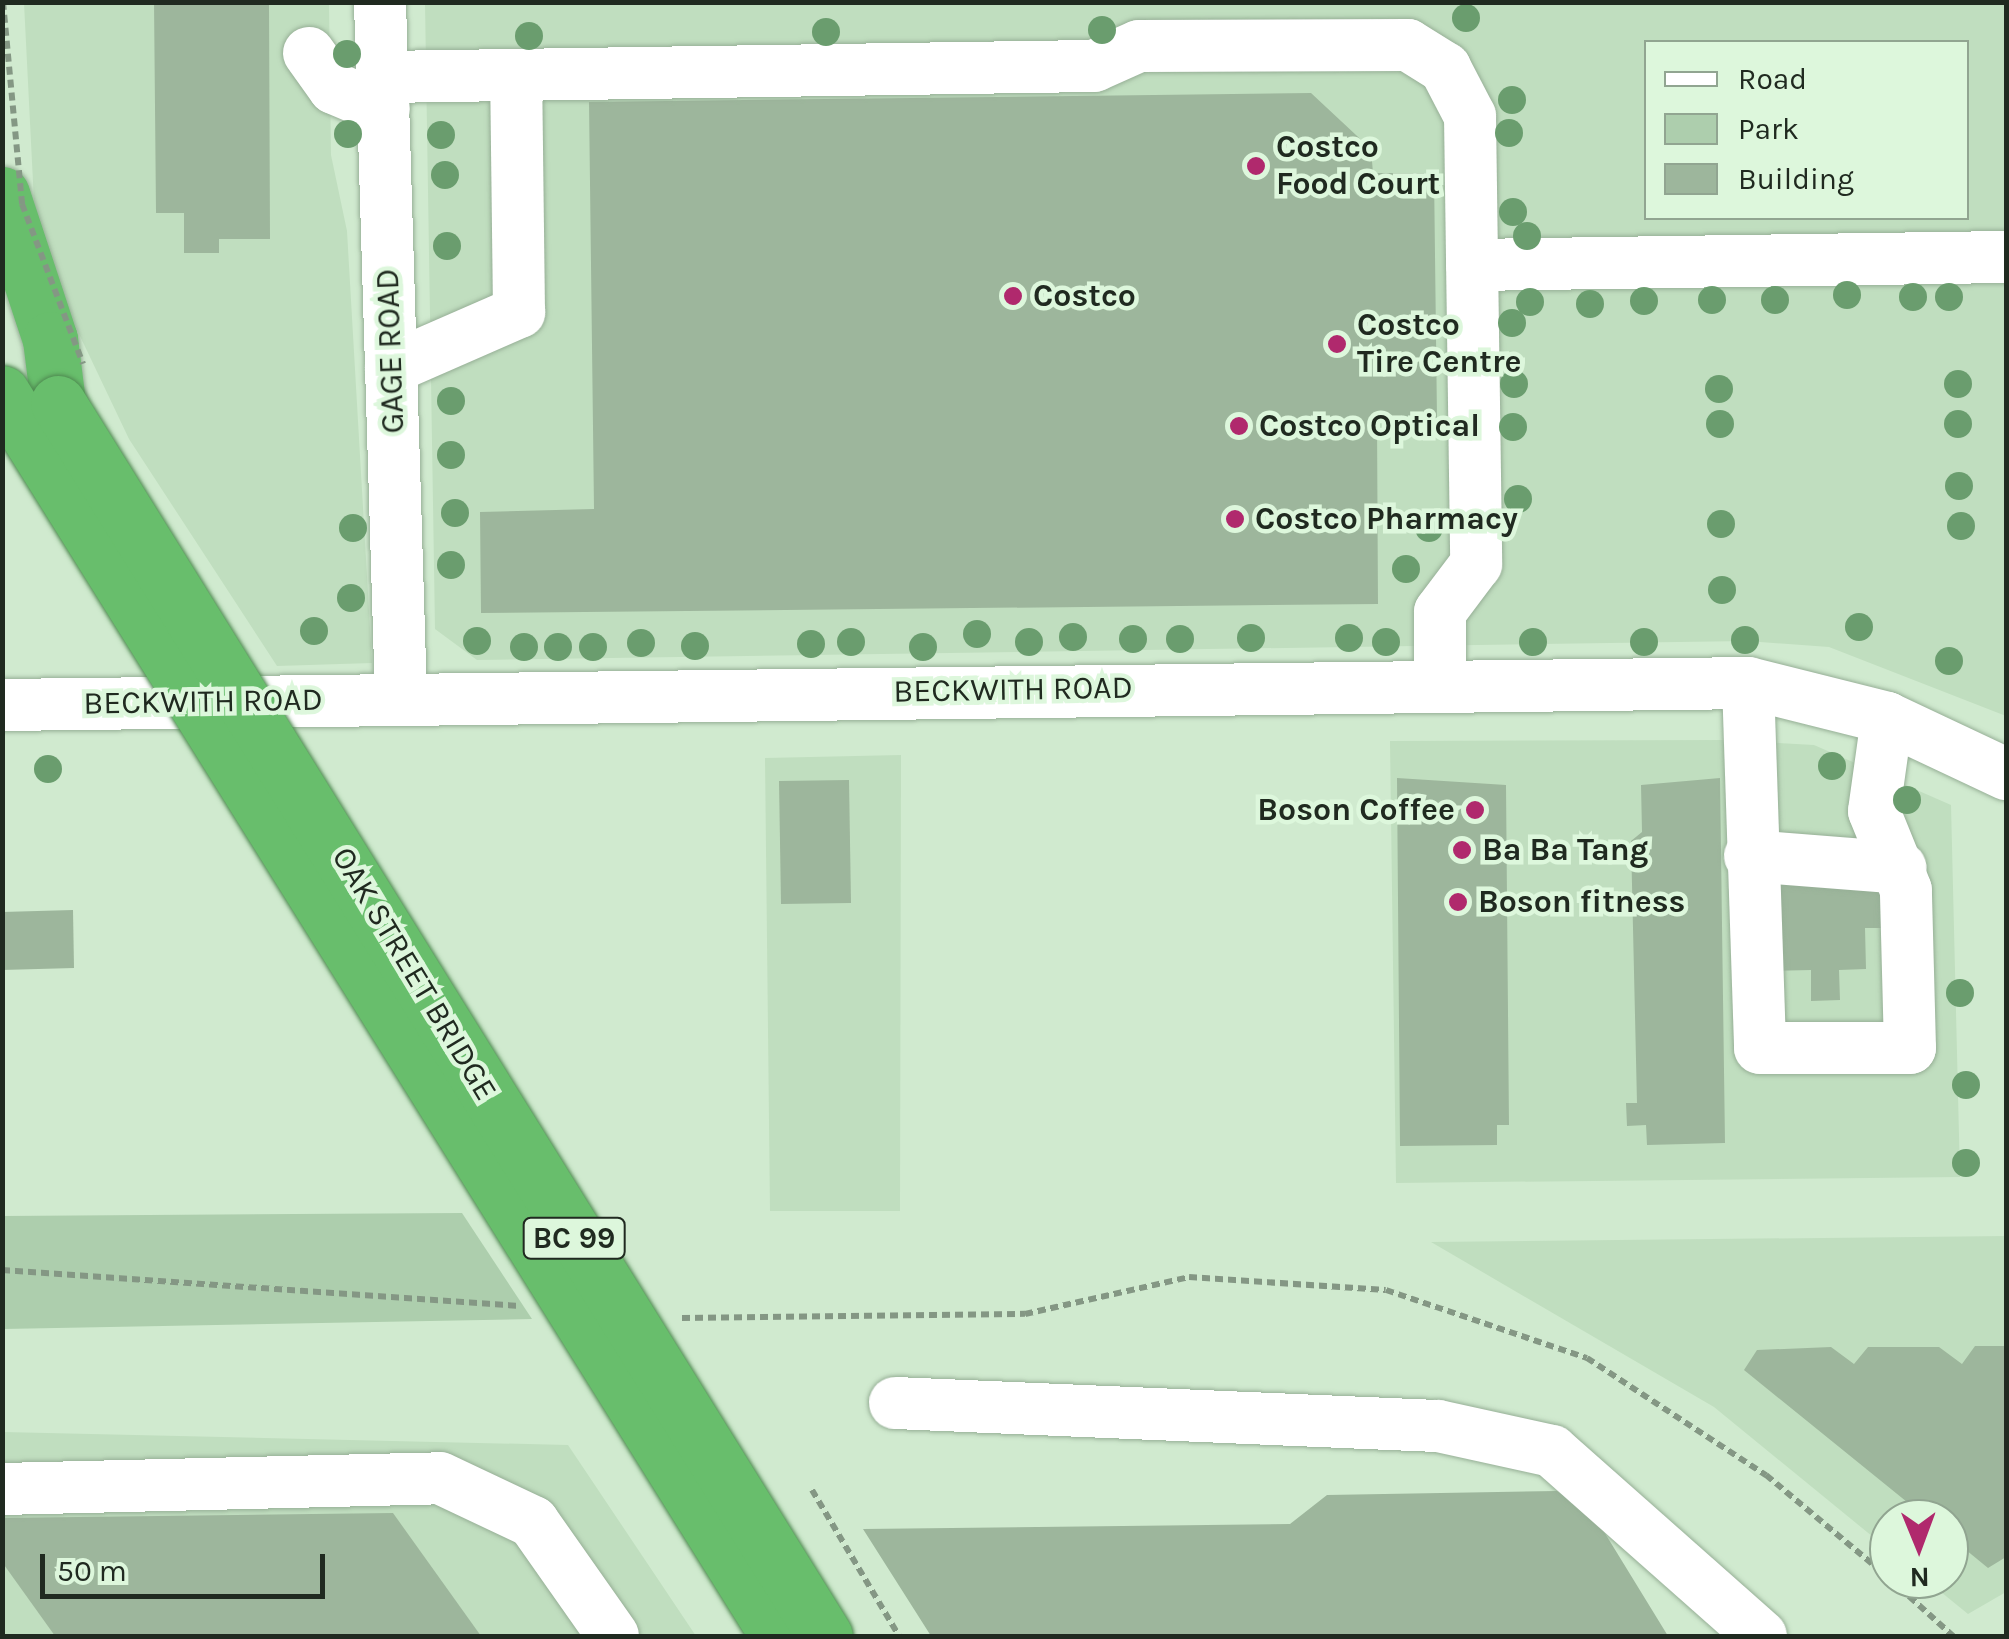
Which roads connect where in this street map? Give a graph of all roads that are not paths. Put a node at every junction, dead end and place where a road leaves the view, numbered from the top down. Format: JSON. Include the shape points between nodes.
{"nodes":[{"id":1,"x":380,"y":2,"type":"edge"},
{"id":2,"x":1138,"y":24,"type":"edge"},
{"id":3,"x":309,"y":52,"type":"dead end"},
{"id":4,"x":516,"y":76,"type":"junction"},
{"id":5,"x":383,"y":93,"type":"junction"},
{"id":6,"x":2,"y":194,"type":"edge"},
{"id":7,"x":2006,"y":257,"type":"edge"},
{"id":8,"x":1472,"y":265,"type":"junction"},
{"id":9,"x":2,"y":311,"type":"edge"},
{"id":10,"x":391,"y":368,"type":"junction"},
{"id":11,"x":2,"y":394,"type":"edge"},
{"id":12,"x":58,"y":403,"type":"junction"},
{"id":13,"x":1748,"y":683,"type":"junction"},
{"id":14,"x":1440,"y":684,"type":"junction"},
{"id":15,"x":400,"y":699,"type":"junction"},
{"id":16,"x":2,"y":706,"type":"edge"},
{"id":17,"x":1887,"y":718,"type":"junction"},
{"id":18,"x":2006,"y":774,"type":"edge"},
{"id":19,"x":1750,"y":856,"type":"junction"},
{"id":20,"x":1901,"y":868,"type":"junction"},
{"id":21,"x":895,"y":1403,"type":"dead end"},
{"id":22,"x":2,"y":1488,"type":"edge"},
{"id":23,"x":613,"y":1636,"type":"edge"},
{"id":24,"x":778,"y":1636,"type":"edge"},
{"id":25,"x":824,"y":1636,"type":"edge"},
{"id":26,"x":1761,"y":1636,"type":"edge"}],
"edges":[{"from":1,"to":5,"type":"street","name":"GAGE ROAD"},
{"from":2,"to":4,"type":"street","via":[[1094,66]]},
{"from":2,"to":8,"type":"street","via":[[1408,46],[1444,68],[1470,116]]},
{"from":3,"to":5,"type":"street","via":[[334,88]]},
{"from":4,"to":5,"type":"street"},
{"from":4,"to":10,"type":"street","via":[[520,312]]},
{"from":5,"to":10,"type":"street","name":"GAGE ROAD"},
{"from":6,"to":12,"type":"highway","via":[[50,339]]},
{"from":7,"to":8,"type":"street"},
{"from":8,"to":14,"type":"street","via":[[1476,564],[1440,612]]},
{"from":9,"to":12,"type":"highway","name":"OAK STREET BRIDGE","number":"BC 99"},
{"from":10,"to":15,"type":"street","name":"GAGE ROAD"},
{"from":11,"to":24,"type":"highway","name":"OAK STREET BRIDGE","number":"BC 99","bridge":true},
{"from":12,"to":25,"type":"highway","name":"OAK STREET BRIDGE","number":"BC 99","bridge":true},
{"from":13,"to":14,"type":"street","name":"BECKWITH ROAD"},
{"from":13,"to":17,"type":"street","name":"BECKWITH ROAD"},
{"from":13,"to":19,"type":"street"},
{"from":14,"to":15,"type":"street","name":"BECKWITH ROAD"},
{"from":15,"to":16,"type":"street","name":"BECKWITH ROAD"},
{"from":17,"to":18,"type":"street","name":"BECKWITH ROAD"},
{"from":17,"to":20,"type":"street","via":[[1874,811]]},
{"from":19,"to":20,"type":"street"},
{"from":19,"to":20,"type":"street","via":[[1760,1048],[1910,1048]]},
{"from":21,"to":26,"type":"street","via":[[1438,1426],[1552,1451]]},
{"from":22,"to":23,"type":"street","via":[[440,1478],[533,1522]]}]}
